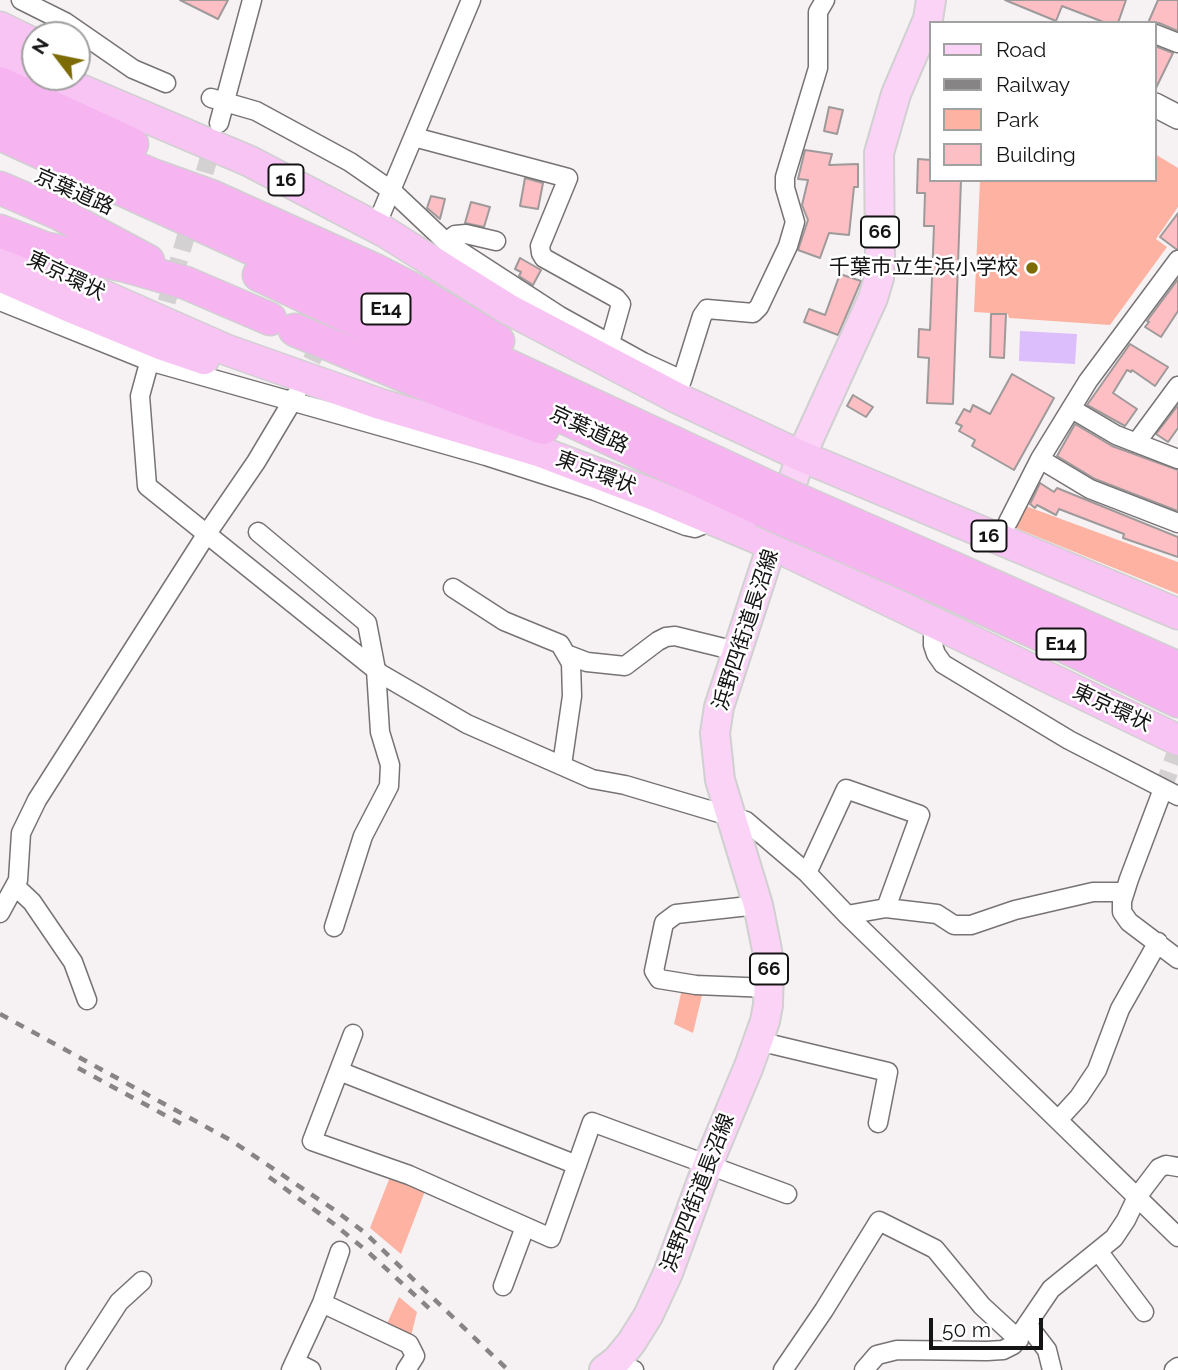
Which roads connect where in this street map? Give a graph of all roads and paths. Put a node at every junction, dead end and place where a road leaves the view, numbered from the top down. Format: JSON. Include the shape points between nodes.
{"nodes":[{"id":1,"x":21,"y":0,"type":"edge"},
{"id":2,"x":252,"y":0,"type":"edge"},
{"id":3,"x":471,"y":0,"type":"edge"},
{"id":4,"x":825,"y":0,"type":"edge"},
{"id":5,"x":933,"y":14,"type":"edge"},
{"id":6,"x":0,"y":27,"type":"edge"},
{"id":7,"x":1157,"y":35,"type":"edge"},
{"id":8,"x":21,"y":37,"type":"edge"},
{"id":9,"x":1178,"y":43,"type":"edge"},
{"id":10,"x":0,"y":58,"type":"edge"},
{"id":11,"x":21,"y":66,"type":"edge"},
{"id":12,"x":91,"y":73,"type":"edge"},
{"id":13,"x":0,"y":83,"type":"edge"},
{"id":14,"x":166,"y":83,"type":"dead end"},
{"id":15,"x":84,"y":91,"type":"edge"},
{"id":16,"x":219,"y":100,"type":"junction"},
{"id":17,"x":0,"y":106,"type":"edge"},
{"id":18,"x":1157,"y":106,"type":"edge"},
{"id":19,"x":1178,"y":117,"type":"edge"},
{"id":20,"x":219,"y":123,"type":"tunnel mouth"},
{"id":21,"x":0,"y":134,"type":"edge"},
{"id":22,"x":414,"y":137,"type":"junction"},
{"id":23,"x":0,"y":158,"type":"edge"},
{"id":24,"x":249,"y":160,"type":"junction"},
{"id":25,"x":0,"y":188,"type":"edge"},
{"id":26,"x":391,"y":191,"type":"junction"},
{"id":27,"x":211,"y":196,"type":"junction"},
{"id":28,"x":381,"y":214,"type":"dead end"},
{"id":29,"x":0,"y":231,"type":"edge"},
{"id":30,"x":446,"y":242,"type":"junction"},
{"id":31,"x":496,"y":242,"type":"dead end"},
{"id":32,"x":0,"y":243,"type":"edge"},
{"id":33,"x":1178,"y":260,"type":"edge"},
{"id":34,"x":0,"y":276,"type":"edge"},
{"id":35,"x":186,"y":283,"type":"junction"},
{"id":36,"x":0,"y":300,"type":"edge"},
{"id":37,"x":610,"y":343,"type":"junction"},
{"id":38,"x":150,"y":356,"type":"junction"},
{"id":39,"x":1178,"y":386,"type":"edge"},
{"id":40,"x":678,"y":389,"type":"junction"},
{"id":41,"x":294,"y":399,"type":"junction"},
{"id":42,"x":380,"y":404,"type":"junction"},
{"id":43,"x":1072,"y":409,"type":"junction"},
{"id":44,"x":1136,"y":443,"type":"junction"},
{"id":45,"x":800,"y":456,"type":"junction"},
{"id":46,"x":1040,"y":459,"type":"junction"},
{"id":47,"x":1178,"y":459,"type":"edge"},
{"id":48,"x":738,"y":472,"type":"junction"},
{"id":49,"x":696,"y":480,"type":"junction"},
{"id":50,"x":767,"y":499,"type":"junction"},
{"id":51,"x":712,"y":521,"type":"junction"},
{"id":52,"x":1008,"y":522,"type":"dead end"},
{"id":53,"x":1178,"y":523,"type":"edge"},
{"id":54,"x":258,"y":532,"type":"dead end"},
{"id":55,"x":206,"y":535,"type":"junction"},
{"id":56,"x":773,"y":545,"type":"junction"},
{"id":57,"x":948,"y":579,"type":"junction"},
{"id":58,"x":453,"y":587,"type":"dead end"},
{"id":59,"x":1178,"y":614,"type":"edge"},
{"id":60,"x":938,"y":625,"type":"junction"},
{"id":61,"x":736,"y":651,"type":"junction"},
{"id":62,"x":566,"y":654,"type":"junction"},
{"id":63,"x":1178,"y":668,"type":"edge"},
{"id":64,"x":376,"y":670,"type":"junction"},
{"id":65,"x":1178,"y":701,"type":"edge"},
{"id":66,"x":1178,"y":740,"type":"edge"},
{"id":67,"x":562,"y":765,"type":"junction"},
{"id":68,"x":1170,"y":792,"type":"edge"},
{"id":69,"x":731,"y":815,"type":"junction"},
{"id":70,"x":807,"y":873,"type":"junction"},
{"id":71,"x":15,"y":886,"type":"junction"},
{"id":72,"x":1125,"y":892,"type":"junction"},
{"id":73,"x":758,"y":905,"type":"junction"},
{"id":74,"x":886,"y":908,"type":"junction"},
{"id":75,"x":0,"y":914,"type":"edge"},
{"id":76,"x":847,"y":915,"type":"junction"},
{"id":77,"x":334,"y":927,"type":"dead end"},
{"id":78,"x":1158,"y":942,"type":"junction"},
{"id":79,"x":1178,"y":959,"type":"edge"},
{"id":80,"x":769,"y":988,"type":"junction"},
{"id":81,"x":87,"y":1000,"type":"dead end"},
{"id":82,"x":353,"y":1034,"type":"dead end"},
{"id":83,"x":758,"y":1041,"type":"junction"},
{"id":84,"x":339,"y":1071,"type":"junction"},
{"id":85,"x":1058,"y":1120,"type":"junction"},
{"id":86,"x":878,"y":1124,"type":"dead end"},
{"id":87,"x":708,"y":1164,"type":"junction"},
{"id":88,"x":577,"y":1166,"type":"junction"},
{"id":89,"x":1178,"y":1167,"type":"edge"},
{"id":90,"x":787,"y":1194,"type":"dead end"},
{"id":91,"x":1137,"y":1197,"type":"junction"},
{"id":92,"x":525,"y":1227,"type":"junction"},
{"id":93,"x":1178,"y":1237,"type":"edge"},
{"id":94,"x":340,"y":1251,"type":"dead end"},
{"id":95,"x":1098,"y":1251,"type":"junction"},
{"id":96,"x":142,"y":1281,"type":"dead end"},
{"id":97,"x":503,"y":1286,"type":"dead end"},
{"id":98,"x":322,"y":1303,"type":"junction"},
{"id":99,"x":1144,"y":1312,"type":"dead end"},
{"id":100,"x":1023,"y":1332,"type":"junction"},
{"id":101,"x":299,"y":1367,"type":"edge"},
{"id":102,"x":1178,"y":1367,"type":"edge"},
{"id":103,"x":617,"y":1368,"type":"edge"},
{"id":104,"x":75,"y":1370,"type":"edge"},
{"id":105,"x":407,"y":1370,"type":"edge"},
{"id":106,"x":783,"y":1370,"type":"edge"},
{"id":107,"x":864,"y":1370,"type":"edge"},
{"id":108,"x":1052,"y":1370,"type":"edge"},
{"id":109,"x":1174,"y":1370,"type":"edge"}],
"edges":[{"from":1,"to":14,"type":"street","via":[[65,22],[132,69]]},
{"from":2,"to":16,"type":"street"},
{"from":3,"to":22,"type":"street"},
{"from":4,"to":40,"type":"street","via":[[818,12],[818,68],[785,177],[795,222],[788,246],[752,313],[708,309],[702,316]]},
{"from":5,"to":45,"type":"main road","name":"浜野四街道長沼線","number":"66","via":[[896,94],[879,153],[879,278],[867,314]]},
{"from":6,"to":8,"type":"highway"},
{"from":7,"to":9,"type":"street"},
{"from":10,"to":11,"type":"highway"},
{"from":12,"to":24,"type":"highway"},
{"from":13,"to":27,"type":"highway","via":[[164,160]]},
{"from":15,"to":24,"type":"highway","number":"16"},
{"from":16,"to":20,"type":"street"},
{"from":16,"to":26,"type":"street","via":[[256,111],[306,136]]},
{"from":17,"to":27,"type":"highway","via":[[131,166]]},
{"from":18,"to":19,"type":"street"},
{"from":21,"to":48,"type":"highway","name":"京葉道路","number":"E14"},
{"from":22,"to":26,"type":"street"},
{"from":22,"to":37,"type":"street","via":[[568,178],[541,253],[621,304]]},
{"from":23,"to":49,"type":"highway","name":"京葉道路","number":"E14"},
{"from":24,"to":40,"type":"highway","number":"16","via":[[385,232],[508,309]]},
{"from":25,"to":35,"type":"highway","via":[[84,226]]},
{"from":26,"to":28,"type":"street"},
{"from":26,"to":30,"type":"street"},
{"from":27,"to":48,"type":"highway","via":[[410,288],[489,336],[713,449]]},
{"from":29,"to":35,"type":"highway","via":[[44,248]]},
{"from":30,"to":31,"type":"street","via":[[466,234]]},
{"from":30,"to":37,"type":"street"},
{"from":32,"to":42,"type":"highway","name":"東京環状","via":[[227,350]]},
{"from":33,"to":43,"type":"street"},
{"from":34,"to":42,"type":"highway","via":[[163,345],[253,376],[348,402]]},
{"from":35,"to":49,"type":"highway","via":[[451,395],[660,472]]},
{"from":36,"to":38,"type":"street"},
{"from":37,"to":40,"type":"street"},
{"from":38,"to":41,"type":"street"},
{"from":38,"to":55,"type":"street","via":[[140,396],[148,486]]},
{"from":39,"to":44,"type":"street"},
{"from":40,"to":45,"type":"highway","number":"16"},
{"from":41,"to":51,"type":"street","via":[[595,491],[686,526],[695,528]]},
{"from":41,"to":55,"type":"street"},
{"from":42,"to":51,"type":"highway","name":"東京環状","via":[[541,452]]},
{"from":43,"to":44,"type":"street"},
{"from":43,"to":46,"type":"street"},
{"from":44,"to":47,"type":"street"},
{"from":45,"to":56,"type":"main road","name":"浜野四街道長沼線","number":"66"},
{"from":45,"to":59,"type":"highway","number":"16"},
{"from":46,"to":52,"type":"street"},
{"from":46,"to":53,"type":"street","via":[[1090,489]]},
{"from":48,"to":50,"type":"highway","name":"京葉道路","number":"E14"},
{"from":49,"to":50,"type":"highway","name":"京葉道路","number":"E14"},
{"from":50,"to":57,"type":"highway","name":"京葉道路","number":"E14","bridge":true},
{"from":51,"to":56,"type":"highway","name":"東京環状"},
{"from":54,"to":64,"type":"street","via":[[367,623]]},
{"from":55,"to":64,"type":"street"},
{"from":55,"to":71,"type":"street","via":[[37,800],[21,833]]},
{"from":56,"to":60,"type":"highway","name":"東京環状"},
{"from":56,"to":61,"type":"main road","name":"浜野四街道長沼線","number":"66"},
{"from":57,"to":63,"type":"highway","name":"京葉道路","number":"E14"},
{"from":57,"to":65,"type":"highway","name":"京葉道路","number":"E14","via":[[1035,632]]},
{"from":58,"to":62,"type":"street","via":[[504,621],[560,645]]},
{"from":60,"to":66,"type":"highway","name":"東京環状"},
{"from":60,"to":68,"type":"street","via":[[933,645],[943,664],[1069,740]]},
{"from":61,"to":62,"type":"street","via":[[675,636],[658,641],[625,666],[587,662]]},
{"from":61,"to":69,"type":"main road","name":"浜野四街道長沼線","number":"66","via":[[715,733],[720,780]]},
{"from":62,"to":67,"type":"street","via":[[571,663],[572,696]]},
{"from":64,"to":67,"type":"street","via":[[467,724]]},
{"from":64,"to":77,"type":"street","via":[[389,786],[363,836]]},
{"from":67,"to":69,"type":"street","via":[[592,779]]},
{"from":68,"to":72,"type":"street","via":[[1144,834]]},
{"from":69,"to":70,"type":"street","via":[[746,821]]},
{"from":69,"to":73,"type":"main road","name":"浜野四街道長沼線","number":"66"},
{"from":70,"to":74,"type":"street","via":[[846,789],[920,815]]},
{"from":70,"to":76,"type":"street"},
{"from":71,"to":75,"type":"street"},
{"from":71,"to":81,"type":"street","via":[[32,902],[73,962]]},
{"from":72,"to":74,"type":"street","via":[[1093,892],[971,925],[954,925],[937,914]]},
{"from":72,"to":78,"type":"street","via":[[1122,912]]},
{"from":73,"to":80,"type":"main road","name":"浜野四街道長沼線","number":"66"},
{"from":73,"to":80,"type":"street","via":[[676,914],[664,923],[654,971],[659,979],[696,985]]},
{"from":74,"to":76,"type":"street"},
{"from":76,"to":85,"type":"street"},
{"from":78,"to":79,"type":"street"},
{"from":78,"to":85,"type":"street","via":[[1120,1009],[1097,1070]]},
{"from":80,"to":83,"type":"main road","name":"浜野四街道長沼線","number":"66"},
{"from":82,"to":84,"type":"street"},
{"from":83,"to":86,"type":"street","via":[[888,1072]]},
{"from":83,"to":87,"type":"main road","name":"浜野四街道長沼線","number":"66"},
{"from":84,"to":88,"type":"street"},
{"from":84,"to":92,"type":"street","via":[[312,1141],[409,1175]]},
{"from":85,"to":91,"type":"street"},
{"from":87,"to":88,"type":"street","via":[[592,1122]]},
{"from":87,"to":90,"type":"street"},
{"from":87,"to":103,"type":"main road","name":"浜野四街道長沼線","number":"66","via":[[668,1273]]},
{"from":88,"to":92,"type":"street","via":[[551,1238]]},
{"from":89,"to":91,"type":"street","via":[[1159,1168]]},
{"from":91,"to":93,"type":"street"},
{"from":91,"to":95,"type":"street","via":[[1114,1238]]},
{"from":92,"to":97,"type":"street"},
{"from":94,"to":98,"type":"street"},
{"from":95,"to":99,"type":"street"},
{"from":95,"to":100,"type":"street","via":[[1051,1289]]},
{"from":96,"to":104,"type":"street","via":[[119,1302]]},
{"from":98,"to":101,"type":"street"},
{"from":98,"to":105,"type":"street","via":[[409,1345],[415,1356]]},
{"from":100,"to":106,"type":"street","via":[[982,1306],[935,1249],[879,1221]]},
{"from":100,"to":107,"type":"street","via":[[1003,1350],[897,1350],[877,1355]]},
{"from":100,"to":108,"type":"street","via":[[1048,1350]]},
{"from":102,"to":109,"type":"street"}]}
